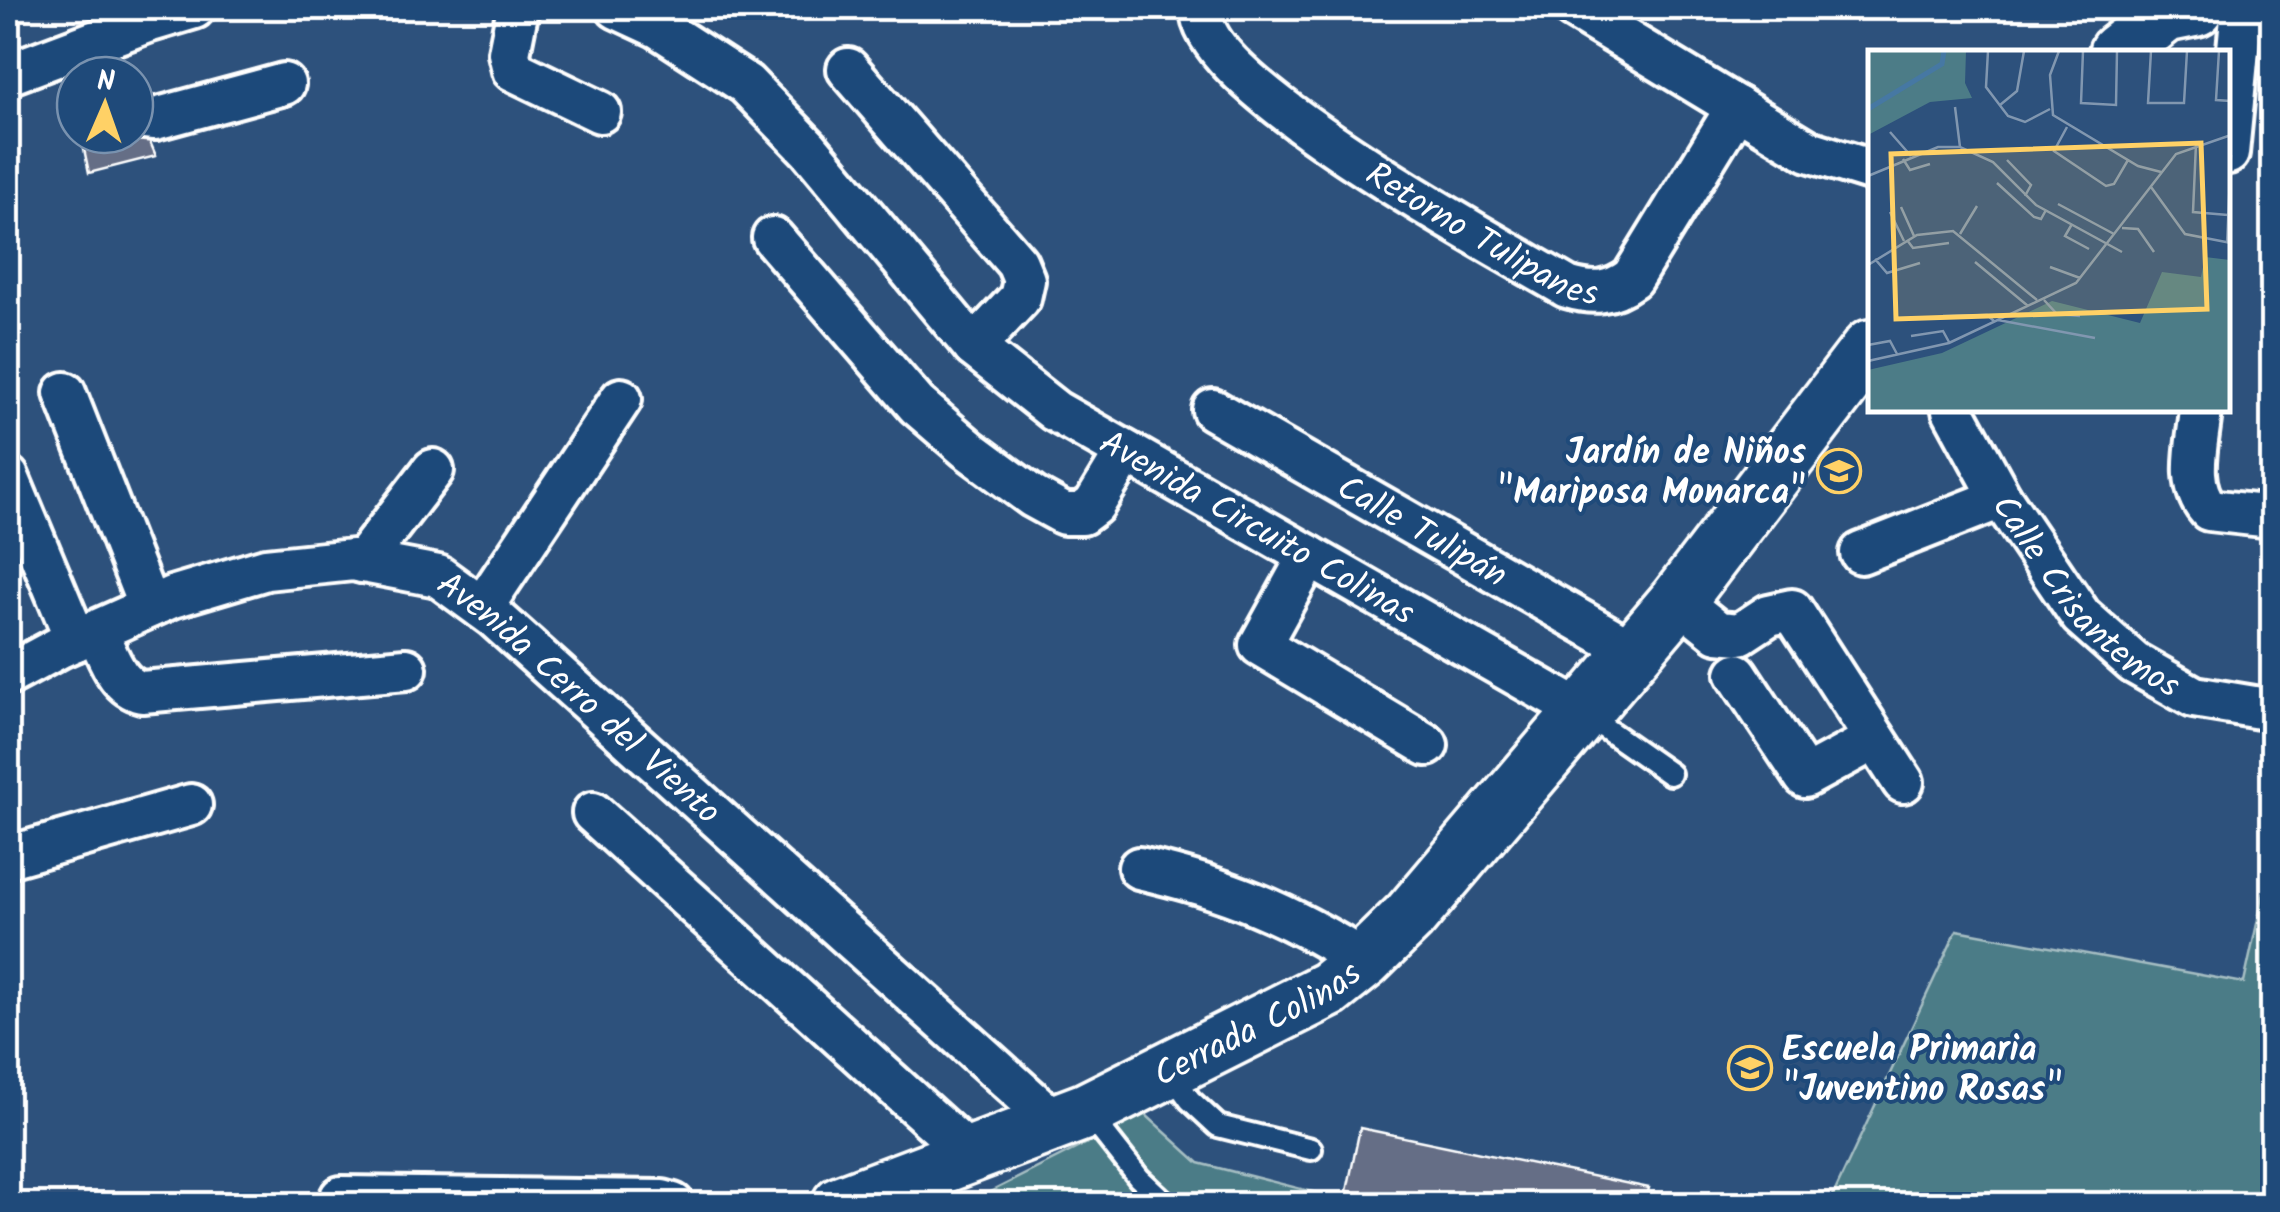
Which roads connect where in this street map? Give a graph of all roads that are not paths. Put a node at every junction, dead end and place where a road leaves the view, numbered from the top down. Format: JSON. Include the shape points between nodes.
{"nodes":[{"id":1,"x":194,"y":8,"type":"edge"},
{"id":2,"x":518,"y":8,"type":"edge"},
{"id":3,"x":617,"y":8,"type":"edge"},
{"id":4,"x":1200,"y":8,"type":"edge"},
{"id":5,"x":1573,"y":8,"type":"edge"},
{"id":6,"x":2196,"y":8,"type":"edge"},
{"id":7,"x":2242,"y":8,"type":"edge"},
{"id":8,"x":141,"y":15,"type":"edge"},
{"id":9,"x":2133,"y":32,"type":"edge"},
{"id":10,"x":102,"y":55,"type":"edge"},
{"id":11,"x":55,"y":66,"type":"edge"},
{"id":12,"x":848,"y":69,"type":"dead end"},
{"id":13,"x":8,"y":74,"type":"edge"},
{"id":14,"x":284,"y":84,"type":"dead end"},
{"id":15,"x":1737,"y":107,"type":"junction"},
{"id":16,"x":600,"y":112,"type":"dead end"},
{"id":17,"x":155,"y":118,"type":"edge"},
{"id":18,"x":2230,"y":132,"type":"edge"},
{"id":19,"x":1868,"y":169,"type":"edge"},
{"id":20,"x":773,"y":238,"type":"dead end"},
{"id":21,"x":974,"y":347,"type":"junction"},
{"id":22,"x":1868,"y":351,"type":"edge"},
{"id":23,"x":64,"y":393,"type":"dead end"},
{"id":24,"x":621,"y":399,"type":"dead end"},
{"id":25,"x":1212,"y":410,"type":"dead end"},
{"id":26,"x":1955,"y":412,"type":"edge"},
{"id":27,"x":2202,"y":412,"type":"edge"},
{"id":28,"x":1126,"y":452,"type":"junction"},
{"id":29,"x":433,"y":470,"type":"dead end"},
{"id":30,"x":8,"y":477,"type":"edge"},
{"id":31,"x":2002,"y":498,"type":"junction"},
{"id":32,"x":2272,"y":517,"type":"edge"},
{"id":33,"x":1861,"y":553,"type":"dead end"},
{"id":34,"x":1309,"y":556,"type":"junction"},
{"id":35,"x":362,"y":562,"type":"junction"},
{"id":36,"x":1678,"y":600,"type":"junction"},
{"id":37,"x":149,"y":607,"type":"junction"},
{"id":38,"x":482,"y":608,"type":"junction"},
{"id":39,"x":86,"y":635,"type":"junction"},
{"id":40,"x":1633,"y":651,"type":"junction"},
{"id":41,"x":406,"y":669,"type":"dead end"},
{"id":42,"x":1738,"y":674,"type":"dead end"},
{"id":43,"x":8,"y":676,"type":"edge"},
{"id":44,"x":2272,"y":710,"type":"edge"},
{"id":45,"x":1580,"y":711,"type":"junction"},
{"id":46,"x":1875,"y":739,"type":"junction"},
{"id":47,"x":1427,"y":745,"type":"dead end"},
{"id":48,"x":1670,"y":774,"type":"dead end"},
{"id":49,"x":1903,"y":782,"type":"dead end"},
{"id":50,"x":191,"y":805,"type":"dead end"},
{"id":51,"x":593,"y":813,"type":"dead end"},
{"id":52,"x":8,"y":857,"type":"edge"},
{"id":53,"x":1139,"y":868,"type":"dead end"},
{"id":54,"x":1364,"y":961,"type":"junction"},
{"id":55,"x":1168,"y":1070,"type":"junction"},
{"id":56,"x":1071,"y":1117,"type":"junction"},
{"id":57,"x":1311,"y":1150,"type":"dead end"},
{"id":58,"x":971,"y":1154,"type":"junction"},
{"id":59,"x":341,"y":1197,"type":"dead end"},
{"id":60,"x":673,"y":1204,"type":"edge"},
{"id":61,"x":840,"y":1204,"type":"edge"},
{"id":62,"x":1167,"y":1204,"type":"edge"}],
"edges":[{"from":1,"to":8,"type":"street"},
{"from":2,"to":16,"type":"street","via":[[509,53],[513,70]]},
{"from":3,"to":21,"type":"street","name":"Avenida Circuito Colinas","via":[[746,84],[809,149]]},
{"from":4,"to":15,"type":"street","name":"Retorno Tulipanes","via":[[1200,18],[1237,72],[1328,144],[1567,288],[1590,294],[1615,291],[1632,278]]},
{"from":5,"to":15,"type":"street"},
{"from":6,"to":9,"type":"main road","via":[[2166,14]]},
{"from":7,"to":18,"type":"street"},
{"from":8,"to":10,"type":"street"},
{"from":11,"to":13,"type":"street"},
{"from":12,"to":21,"type":"street","via":[[1017,264],[1024,280],[1020,298]]},
{"from":14,"to":17,"type":"street"},
{"from":15,"to":19,"type":"street","via":[[1809,151]]},
{"from":20,"to":28,"type":"street","via":[[918,406],[1033,497],[1064,514],[1082,514]]},
{"from":21,"to":28,"type":"street","name":"Avenida Circuito Colinas","via":[[1054,411]]},
{"from":22,"to":36,"type":"main road"},
{"from":23,"to":37,"type":"street"},
{"from":24,"to":38,"type":"street"},
{"from":25,"to":40,"type":"street","name":"Calle Tulipán"},
{"from":26,"to":31,"type":"street","name":"Calle Crisantemos"},
{"from":27,"to":32,"type":"street","via":[[2194,484],[2199,498],[2209,510]]},
{"from":28,"to":34,"type":"street","name":"Avenida Circuito Colinas"},
{"from":29,"to":35,"type":"street"},
{"from":30,"to":39,"type":"street"},
{"from":31,"to":33,"type":"street"},
{"from":31,"to":44,"type":"street","name":"Calle Crisantemos","via":[[2081,616],[2134,664],[2194,697]]},
{"from":34,"to":45,"type":"street","name":"Avenida Circuito Colinas"},
{"from":34,"to":47,"type":"street","via":[[1260,645]]},
{"from":35,"to":37,"type":"street","name":"Avenida Cerro del Viento","via":[[266,569]]},
{"from":35,"to":38,"type":"street","name":"Avenida Cerro del Viento","via":[[438,576]]},
{"from":36,"to":40,"type":"main road"},
{"from":36,"to":46,"type":"street","via":[[1718,632],[1740,634],[1768,615],[1792,610]]},
{"from":37,"to":39,"type":"street","name":"Avenida Cerro del Viento"},
{"from":38,"to":56,"type":"street","name":"Avenida Cerro del Viento"},
{"from":39,"to":41,"type":"street","via":[[120,680],[142,692]]},
{"from":39,"to":43,"type":"street","name":"Avenida Cerro del Viento"},
{"from":40,"to":45,"type":"main road"},
{"from":42,"to":46,"type":"street","via":[[1805,778]]},
{"from":45,"to":48,"type":"lane"},
{"from":45,"to":54,"type":"main road","name":"Cerrada Colinas","via":[[1410,916]]},
{"from":46,"to":49,"type":"street"},
{"from":50,"to":52,"type":"street"},
{"from":51,"to":58,"type":"street"},
{"from":53,"to":54,"type":"street","via":[[1257,902]]},
{"from":54,"to":55,"type":"main road","name":"Cerrada Colinas","via":[[1328,989]]},
{"from":55,"to":56,"type":"main road","name":"Cerrada Colinas"},
{"from":55,"to":57,"type":"lane","via":[[1218,1126]]},
{"from":56,"to":58,"type":"main road","name":"Cerrada Colinas"},
{"from":56,"to":62,"type":"lane"},
{"from":58,"to":61,"type":"main road","name":"Cerrada Colinas"},
{"from":59,"to":60,"type":"street"}]}
